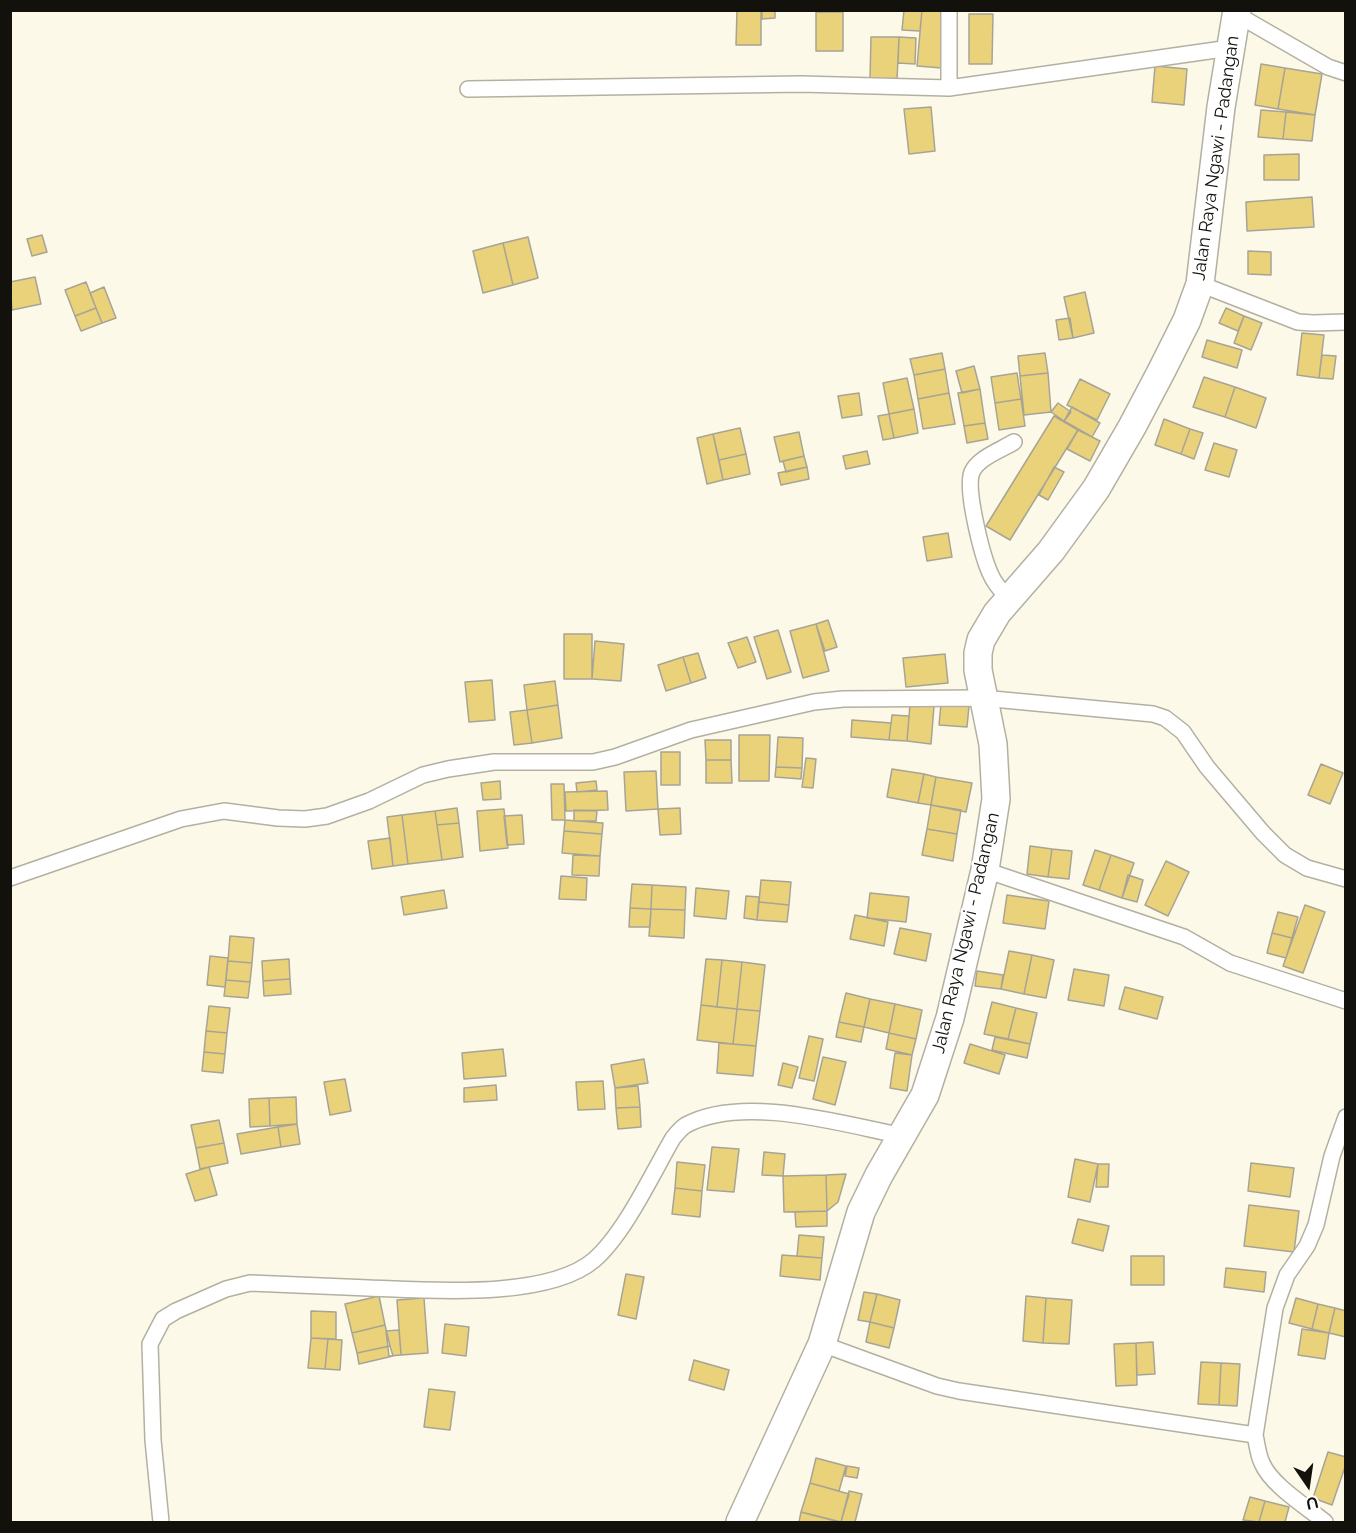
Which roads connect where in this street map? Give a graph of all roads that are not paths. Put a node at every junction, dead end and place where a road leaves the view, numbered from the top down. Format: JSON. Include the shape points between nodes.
{"nodes":[{"id":1,"x":949,"y":10,"type":"edge"},
{"id":2,"x":1237,"y":12,"type":"edge"},
{"id":3,"x":1230,"y":48,"type":"junction"},
{"id":4,"x":1346,"y":73,"type":"edge"},
{"id":5,"x":949,"y":88,"type":"junction"},
{"id":6,"x":468,"y":89,"type":"dead end"},
{"id":7,"x":1200,"y":284,"type":"junction"},
{"id":8,"x":1346,"y":322,"type":"edge"},
{"id":9,"x":1014,"y":442,"type":"dead end"},
{"id":10,"x":1009,"y":599,"type":"junction"},
{"id":11,"x":982,"y":698,"type":"junction"},
{"id":12,"x":985,"y":870,"type":"junction"},
{"id":13,"x":10,"y":878,"type":"edge"},
{"id":14,"x":1346,"y":879,"type":"edge"},
{"id":15,"x":1346,"y":1001,"type":"edge"},
{"id":16,"x":1346,"y":1117,"type":"edge"},
{"id":17,"x":903,"y":1136,"type":"junction"},
{"id":18,"x":822,"y":1344,"type":"junction"},
{"id":19,"x":1255,"y":1435,"type":"junction"},
{"id":20,"x":161,"y":1522,"type":"edge"},
{"id":21,"x":740,"y":1522,"type":"edge"},
{"id":22,"x":1325,"y":1522,"type":"edge"}],
"edges":[{"from":1,"to":5,"type":"street"},
{"from":2,"to":3,"type":"highway","name":"Jalan Raya Ngawi - Padangan"},
{"from":2,"to":4,"type":"street","via":[[1328,67]]},
{"from":3,"to":5,"type":"street"},
{"from":3,"to":7,"type":"highway","name":"Jalan Raya Ngawi - Padangan"},
{"from":5,"to":6,"type":"street","via":[[801,84]]},
{"from":7,"to":8,"type":"street","via":[[1298,322]]},
{"from":7,"to":10,"type":"highway","name":"Jalan Raya Ngawi - Padangan","via":[[1157,380],[1096,489],[1051,551]]},
{"from":9,"to":10,"type":"street","via":[[981,462],[972,472],[970,486],[984,558],[998,587]]},
{"from":10,"to":11,"type":"highway","name":"Jalan Raya Ngawi - Padangan","via":[[981,640],[978,670]]},
{"from":11,"to":12,"type":"highway","name":"Jalan Raya Ngawi - Padangan","via":[[993,744],[996,790]]},
{"from":11,"to":13,"type":"street","via":[[814,702],[691,730],[593,762],[470,764],[423,775],[327,816],[278,818],[224,811],[181,819]]},
{"from":11,"to":14,"type":"street","via":[[1165,718],[1183,732],[1284,855]]},
{"from":12,"to":15,"type":"street","via":[[1184,937],[1230,963]]},
{"from":12,"to":17,"type":"highway","name":"Jalan Raya Ngawi - Padangan","via":[[936,1065]]},
{"from":16,"to":19,"type":"street","via":[[1332,1156],[1316,1225],[1287,1275],[1275,1308]]},
{"from":17,"to":18,"type":"highway","name":"Jalan Raya Ngawi - Padangan","via":[[861,1212]]},
{"from":17,"to":20,"type":"street","via":[[780,1113],[722,1113],[683,1126],[609,1244],[576,1272],[518,1287],[486,1289],[250,1283],[226,1288],[176,1311],[163,1319],[150,1344]]},
{"from":18,"to":19,"type":"street","via":[[959,1391]]},
{"from":18,"to":21,"type":"highway","name":"Jalan Raya Ngawi - Padangan"},
{"from":19,"to":22,"type":"street","via":[[1265,1470]]}]}
